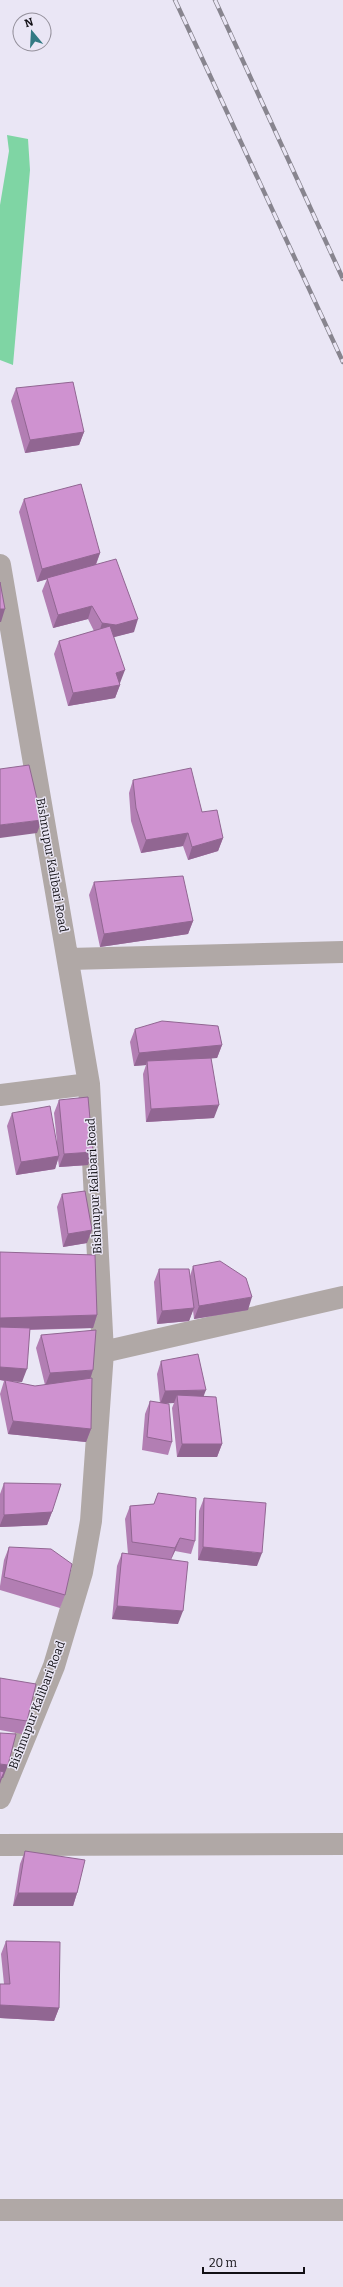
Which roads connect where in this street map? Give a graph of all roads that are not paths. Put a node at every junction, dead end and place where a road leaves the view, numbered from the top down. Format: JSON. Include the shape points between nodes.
{"nodes":[{"id":1,"x":0,"y":565,"type":"edge"},
{"id":2,"x":343,"y":952,"type":"edge"},
{"id":3,"x":69,"y":960,"type":"junction"},
{"id":4,"x":89,"y":1084,"type":"junction"},
{"id":5,"x":0,"y":1095,"type":"edge"},
{"id":6,"x":343,"y":1297,"type":"edge"},
{"id":7,"x":103,"y":1352,"type":"junction"},
{"id":8,"x":0,"y":1798,"type":"edge"},
{"id":9,"x":343,"y":1844,"type":"edge"},
{"id":10,"x":0,"y":1845,"type":"edge"},
{"id":11,"x":0,"y":2210,"type":"edge"},
{"id":12,"x":343,"y":2210,"type":"edge"}],
"edges":[{"from":1,"to":3,"type":"street","name":"Bishnupur Kalibari Road"},
{"from":2,"to":3,"type":"street"},
{"from":3,"to":4,"type":"street","name":"Bishnupur Kalibari Road"},
{"from":4,"to":5,"type":"street"},
{"from":4,"to":7,"type":"street","name":"Bishnupur Kalibari Road"},
{"from":6,"to":7,"type":"street"},
{"from":7,"to":8,"type":"street","name":"Bishnupur Kalibari Road","via":[[91,1521],[82,1572],[54,1666]]},
{"from":9,"to":10,"type":"street"},
{"from":11,"to":12,"type":"street"}]}
